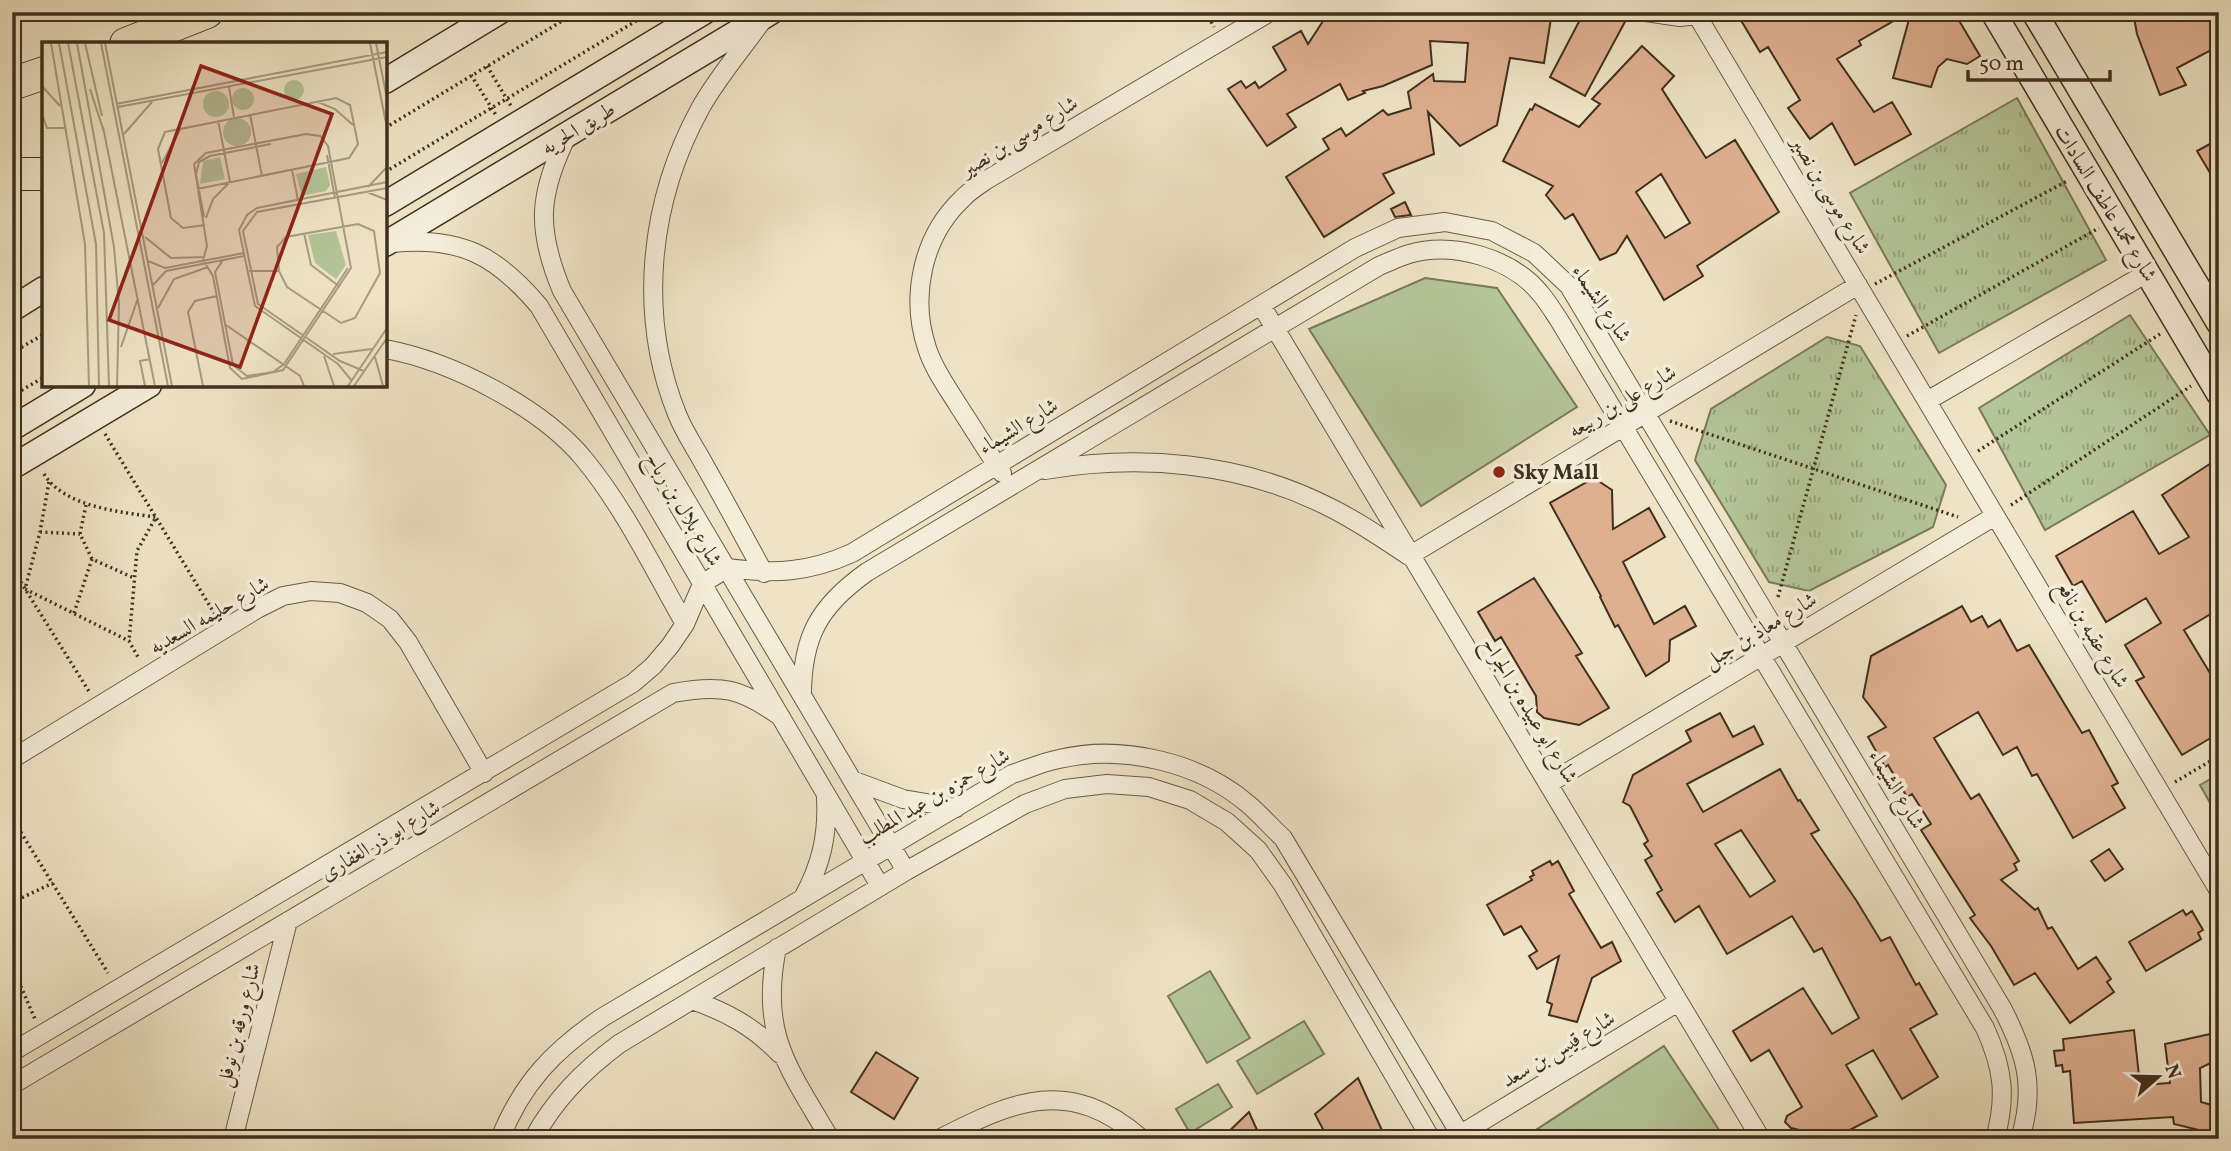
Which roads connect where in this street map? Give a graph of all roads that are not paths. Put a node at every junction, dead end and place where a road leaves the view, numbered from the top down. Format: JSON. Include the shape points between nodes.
{"nodes":[{"id":1,"x":207,"y":12,"type":"edge"},
{"id":2,"x":499,"y":12,"type":"edge"},
{"id":3,"x":704,"y":12,"type":"edge"},
{"id":4,"x":1270,"y":12,"type":"edge"},
{"id":5,"x":1646,"y":12,"type":"edge"},
{"id":6,"x":1993,"y":12,"type":"edge"},
{"id":7,"x":2034,"y":12,"type":"edge"},
{"id":8,"x":768,"y":13,"type":"edge"},
{"id":9,"x":1696,"y":14,"type":"edge"},
{"id":10,"x":131,"y":42,"type":"edge"},
{"id":11,"x":42,"y":75,"type":"edge"},
{"id":12,"x":387,"y":80,"type":"edge"},
{"id":13,"x":12,"y":84,"type":"edge"},
{"id":14,"x":568,"y":134,"type":"junction"},
{"id":15,"x":12,"y":174,"type":"edge"},
{"id":16,"x":42,"y":174,"type":"edge"},
{"id":17,"x":387,"y":203,"type":"edge"},
{"id":18,"x":387,"y":243,"type":"edge"},
{"id":19,"x":387,"y":244,"type":"edge"},
{"id":20,"x":2182,"y":260,"type":"junction"},
{"id":21,"x":2151,"y":280,"type":"junction"},
{"id":22,"x":1860,"y":288,"type":"junction"},
{"id":23,"x":42,"y":290,"type":"edge"},
{"id":24,"x":1261,"y":305,"type":"junction"},
{"id":25,"x":12,"y":309,"type":"edge"},
{"id":26,"x":2219,"y":323,"type":"edge"},
{"id":27,"x":1274,"y":328,"type":"junction"},
{"id":28,"x":387,"y":350,"type":"edge"},
{"id":29,"x":2213,"y":385,"type":"edge"},
{"id":30,"x":80,"y":387,"type":"edge"},
{"id":31,"x":146,"y":387,"type":"edge"},
{"id":32,"x":57,"y":401,"type":"junction"},
{"id":33,"x":1927,"y":401,"type":"junction"},
{"id":34,"x":1645,"y":413,"type":"junction"},
{"id":35,"x":85,"y":424,"type":"junction"},
{"id":36,"x":1623,"y":426,"type":"junction"},
{"id":37,"x":12,"y":428,"type":"edge"},
{"id":38,"x":22,"y":461,"type":"edge"},
{"id":39,"x":997,"y":466,"type":"junction"},
{"id":40,"x":1034,"y":472,"type":"junction"},
{"id":41,"x":1010,"y":486,"type":"junction"},
{"id":42,"x":1988,"y":520,"type":"junction"},
{"id":43,"x":1409,"y":556,"type":"junction"},
{"id":44,"x":727,"y":568,"type":"junction"},
{"id":45,"x":764,"y":573,"type":"junction"},
{"id":46,"x":702,"y":584,"type":"junction"},
{"id":47,"x":685,"y":624,"type":"junction"},
{"id":48,"x":1782,"y":642,"type":"junction"},
{"id":49,"x":1761,"y":655,"type":"junction"},
{"id":50,"x":802,"y":695,"type":"junction"},
{"id":51,"x":781,"y":717,"type":"junction"},
{"id":52,"x":12,"y":758,"type":"edge"},
{"id":53,"x":484,"y":773,"type":"junction"},
{"id":54,"x":852,"y":780,"type":"junction"},
{"id":55,"x":1548,"y":784,"type":"junction"},
{"id":56,"x":826,"y":794,"type":"junction"},
{"id":57,"x":957,"y":808,"type":"junction"},
{"id":58,"x":892,"y":846,"type":"junction"},
{"id":59,"x":866,"y":862,"type":"junction"},
{"id":60,"x":906,"y":871,"type":"junction"},
{"id":61,"x":880,"y":886,"type":"junction"},
{"id":62,"x":2219,"y":891,"type":"edge"},
{"id":63,"x":802,"y":899,"type":"junction"},
{"id":64,"x":288,"y":921,"type":"junction"},
{"id":65,"x":777,"y":948,"type":"junction"},
{"id":66,"x":692,"y":1000,"type":"junction"},
{"id":67,"x":1678,"y":1002,"type":"junction"},
{"id":68,"x":12,"y":1052,"type":"edge"},
{"id":69,"x":783,"y":1058,"type":"junction"},
{"id":70,"x":12,"y":1085,"type":"edge"},
{"id":71,"x":1462,"y":1137,"type":"edge"},
{"id":72,"x":233,"y":1139,"type":"edge"},
{"id":73,"x":500,"y":1139,"type":"edge"},
{"id":74,"x":533,"y":1139,"type":"edge"},
{"id":75,"x":830,"y":1139,"type":"edge"},
{"id":76,"x":939,"y":1139,"type":"edge"},
{"id":77,"x":1142,"y":1139,"type":"edge"},
{"id":78,"x":1432,"y":1139,"type":"edge"},
{"id":79,"x":1760,"y":1139,"type":"edge"},
{"id":80,"x":1995,"y":1139,"type":"edge"},
{"id":81,"x":2020,"y":1139,"type":"edge"}],
"edges":[{"from":1,"to":10,"type":"highway"},
{"from":2,"to":12,"type":"street"},
{"from":3,"to":17,"type":"street","name":"طريق الحريه"},
{"from":4,"to":39,"type":"street","name":"شارع موسى بن نصير","via":[[988,179],[962,199],[941,224],[926,253],[919,285],[919,318],[927,350],[942,379]]},
{"from":5,"to":9,"type":"street","via":[[1680,17]]},
{"from":6,"to":21,"type":"street","name":"شارع محمد عاطف السادات"},
{"from":7,"to":20,"type":"street","name":"شارع محمد عاطف السادات"},
{"from":8,"to":14,"type":"street","name":"طريق الحريه"},
{"from":8,"to":45,"type":"street","via":[[702,105],[678,153],[662,204],[653,257],[653,311],[661,365],[677,416]]},
{"from":9,"to":22,"type":"street","name":"شارع موسى بن نصير"},
{"from":11,"to":13,"type":"highway"},
{"from":14,"to":18,"type":"street","name":"طريق الحريه"},
{"from":14,"to":44,"type":"street","name":"شارع بلال بن رباح","via":[[553,164],[545,196],[549,261],[562,291]]},
{"from":15,"to":16,"type":"highway"},
{"from":19,"to":46,"type":"street","name":"شارع بلال بن رباح","via":[[421,240],[455,245],[488,258],[516,279],[538,306]]},
{"from":20,"to":21,"type":"street","via":[[2180,281],[2168,286]]},
{"from":20,"to":26,"type":"street","name":"شارع محمد عاطف السادات"},
{"from":21,"to":29,"type":"street","name":"شارع محمد عاطف السادات"},
{"from":21,"to":33,"type":"street"},
{"from":22,"to":33,"type":"street","name":"شارع موسى بن نصير"},
{"from":22,"to":34,"type":"street","name":"شارع على بن ربيعه"},
{"from":23,"to":25,"type":"street"},
{"from":24,"to":27,"type":"street","name":"شارع ابو عبيده بن الجراح"},
{"from":24,"to":34,"type":"street","name":"شارع الشيماء","via":[[1354,248],[1398,229],[1445,222],[1492,231],[1534,253],[1569,286]]},
{"from":24,"to":39,"type":"street","name":"شارع الشيماء"},
{"from":27,"to":36,"type":"street","via":[[1379,265],[1411,253],[1446,249],[1480,255],[1512,269],[1539,291]]},
{"from":27,"to":40,"type":"street"},
{"from":27,"to":43,"type":"street","name":"شارع ابو عبيده بن الجراح"},
{"from":28,"to":47,"type":"street","via":[[452,369],[499,392],[583,457],[615,501]]},
{"from":30,"to":32,"type":"street"},
{"from":31,"to":35,"type":"street"},
{"from":32,"to":35,"type":"street"},
{"from":32,"to":37,"type":"street"},
{"from":33,"to":42,"type":"street","name":"شارع عقبه بن نافع","via":[[1963,461]]},
{"from":34,"to":36,"type":"street","name":"شارع على بن ربيعه"},
{"from":34,"to":48,"type":"street","name":"شارع الشيماء"},
{"from":35,"to":38,"type":"street"},
{"from":36,"to":43,"type":"street","name":"شارع على بن ربيعه"},
{"from":36,"to":49,"type":"street"},
{"from":39,"to":41,"type":"street","name":"شارع موسى بن نصير"},
{"from":39,"to":45,"type":"street","name":"شارع الشيماء","via":[[852,553],[809,568]]},
{"from":40,"to":41,"type":"street"},
{"from":40,"to":43,"type":"street","via":[[1133,461],[1232,472],[1326,505]]},
{"from":41,"to":50,"type":"street","via":[[842,589],[809,637]]},
{"from":42,"to":48,"type":"street","name":"شارع معاذ بن جبل"},
{"from":42,"to":62,"type":"street","name":"شارع عقبه بن نافع"},
{"from":43,"to":55,"type":"street","name":"شارع ابو عبيده بن الجراح"},
{"from":44,"to":45,"type":"street","name":"شارع الشيماء"},
{"from":44,"to":46,"type":"street"},
{"from":44,"to":50,"type":"street","name":"شارع بلال بن رباح"},
{"from":46,"to":47,"type":"street","name":"شارع ابو ذر الغفارى"},
{"from":46,"to":51,"type":"street","name":"شارع بلال بن رباح"},
{"from":47,"to":53,"type":"street","name":"شارع ابو ذر الغفارى","via":[[653,666],[633,683]]},
{"from":48,"to":49,"type":"street","name":"شارع معاذ بن جبل"},
{"from":48,"to":81,"type":"street","name":"شارع الشيماء","via":[[2020,1042],[2028,1080]]},
{"from":49,"to":55,"type":"street","name":"شارع معاذ بن جبل"},
{"from":49,"to":80,"type":"street","via":[[1985,1028],[1997,1054],[2002,1082]]},
{"from":50,"to":54,"type":"street","name":"شارع بلال بن رباح"},
{"from":51,"to":56,"type":"street","name":"شارع بلال بن رباح"},
{"from":51,"to":64,"type":"street","name":"شارع ابو ذر الغفارى","via":[[757,700],[730,690],[701,688],[673,694]]},
{"from":52,"to":53,"type":"street","name":"شارع حليمه السعديه","via":[[283,596],[311,591],[340,593],[367,603],[390,619]]},
{"from":53,"to":68,"type":"street","name":"شارع ابو ذر الغفارى"},
{"from":54,"to":57,"type":"street","via":[[903,799]]},
{"from":54,"to":58,"type":"street","name":"شارع بلال بن رباح"},
{"from":55,"to":67,"type":"street","name":"شارع ابو عبيده بن الجراح"},
{"from":56,"to":59,"type":"street","name":"شارع بلال بن رباح"},
{"from":56,"to":63,"type":"street","via":[[824,849]]},
{"from":57,"to":58,"type":"street","name":"شارع حمزه بن عبد المطلب"},
{"from":57,"to":71,"type":"street","name":"شارع حمزه بن عبد المطلب","via":[[1012,774],[1060,758],[1109,754],[1158,760],[1194,772],[1247,803],[1283,838]]},
{"from":58,"to":59,"type":"street","name":"شارع حمزه بن عبد المطلب"},
{"from":58,"to":60,"type":"street","name":"شارع بلال بن رباح"},
{"from":59,"to":61,"type":"street","name":"شارع بلال بن رباح"},
{"from":59,"to":63,"type":"street","name":"شارع حمزه بن عبد المطلب"},
{"from":60,"to":61,"type":"street"},
{"from":60,"to":78,"type":"street","via":[[1025,804],[1065,789],[1139,786],[1190,800],[1227,821],[1258,850],[1283,885]]},
{"from":61,"to":65,"type":"street"},
{"from":63,"to":73,"type":"street","name":"شارع حمزه بن عبد المطلب","via":[[570,1039],[541,1067],[517,1100]]},
{"from":64,"to":70,"type":"street","name":"شارع ابو ذر الغفارى"},
{"from":64,"to":72,"type":"street","name":"شارع ورقه بن نوفل"},
{"from":65,"to":66,"type":"street"},
{"from":65,"to":69,"type":"street","via":[[771,1004]]},
{"from":66,"to":69,"type":"street","via":[[742,1021]]},
{"from":66,"to":74,"type":"street","via":[[591,1065],[566,1089]]},
{"from":67,"to":71,"type":"street","name":"شارع قيس بن سعد"},
{"from":67,"to":79,"type":"street","name":"شارع ابو عبيده بن الجراح"},
{"from":69,"to":75,"type":"street"},
{"from":76,"to":77,"type":"street","via":[[992,1113],[1042,1100],[1097,1108]]}]}
